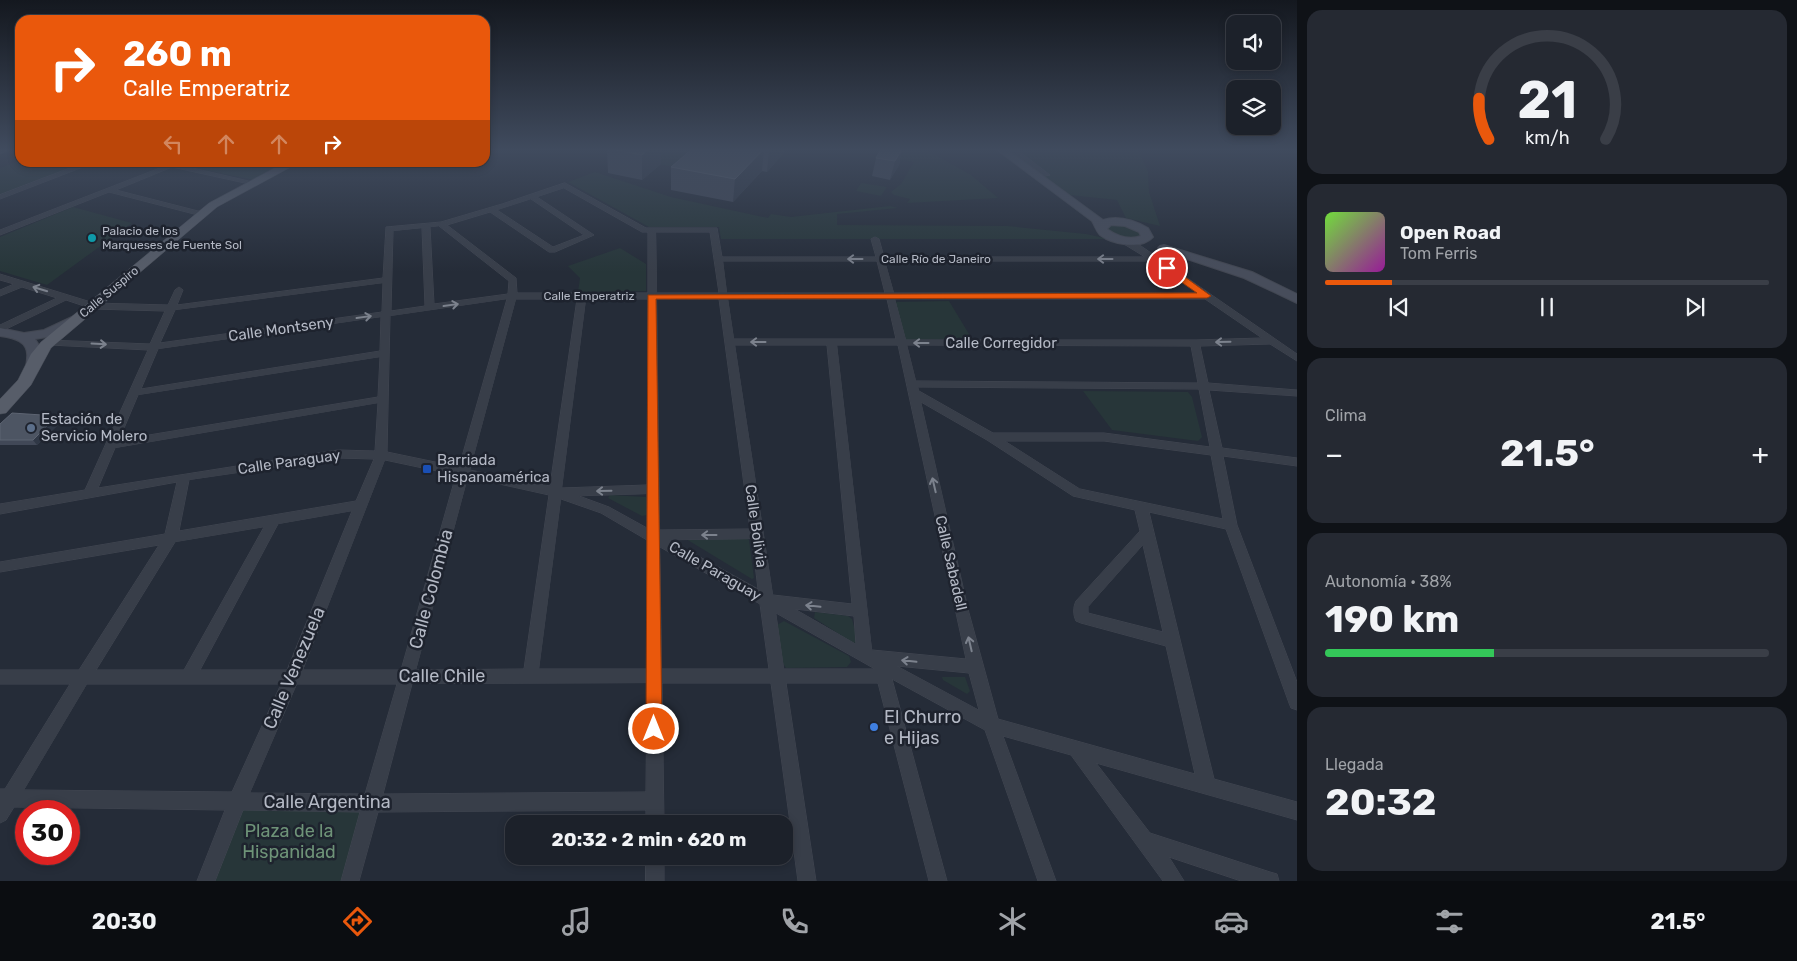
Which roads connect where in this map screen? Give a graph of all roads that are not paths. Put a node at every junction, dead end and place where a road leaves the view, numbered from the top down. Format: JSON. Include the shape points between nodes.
{"nodes":[{"id":1,"x":18,"y":190,"type":"edge"},
{"id":2,"x":108,"y":190,"type":"joint"},
{"id":3,"x":240,"y":190,"type":"edge"},
{"id":4,"x":549,"y":190,"type":"edge"},
{"id":5,"x":575,"y":190,"type":"edge"},
{"id":6,"x":1056,"y":190,"type":"edge"},
{"id":7,"x":530,"y":196,"type":"junction"},
{"id":8,"x":0,"y":197,"type":"edge"},
{"id":9,"x":490,"y":209,"type":"junction"},
{"id":10,"x":206,"y":211,"type":"junction"},
{"id":11,"x":1091,"y":216,"type":"junction"},
{"id":12,"x":1113,"y":221,"type":"junction"},
{"id":13,"x":441,"y":224,"type":"junction"},
{"id":14,"x":426,"y":226,"type":"junction"},
{"id":15,"x":1100,"y":226,"type":"junction"},
{"id":16,"x":652,"y":230,"type":"junction"},
{"id":17,"x":0,"y":234,"type":"edge"},
{"id":18,"x":875,"y":239,"type":"dead end"},
{"id":19,"x":1140,"y":241,"type":"junction"},
{"id":20,"x":718,"y":259,"type":"junction"},
{"id":21,"x":881,"y":259,"type":"junction"},
{"id":22,"x":1154,"y":259,"type":"junction"},
{"id":23,"x":0,"y":277,"type":"edge"},
{"id":24,"x":387,"y":280,"type":"junction"},
{"id":25,"x":21,"y":284,"type":"junction"},
{"id":26,"x":179,"y":290,"type":"dead end"},
{"id":27,"x":0,"y":293,"type":"edge"},
{"id":28,"x":512,"y":296,"type":"junction"},
{"id":29,"x":582,"y":296,"type":"junction"},
{"id":30,"x":651,"y":296,"type":"junction"},
{"id":31,"x":1207,"y":296,"type":"junction"},
{"id":32,"x":66,"y":297,"type":"junction"},
{"id":33,"x":724,"y":297,"type":"junction"},
{"id":34,"x":890,"y":297,"type":"junction"},
{"id":35,"x":1297,"y":299,"type":"edge"},
{"id":36,"x":93,"y":306,"type":"junction"},
{"id":37,"x":171,"y":308,"type":"junction"},
{"id":38,"x":430,"y":308,"type":"junction"},
{"id":39,"x":385,"y":314,"type":"junction"},
{"id":40,"x":78,"y":318,"type":"junction"},
{"id":41,"x":0,"y":330,"type":"edge"},
{"id":42,"x":1272,"y":340,"type":"junction"},
{"id":43,"x":29,"y":342,"type":"junction"},
{"id":44,"x":50,"y":342,"type":"junction"},
{"id":45,"x":730,"y":342,"type":"junction"},
{"id":46,"x":832,"y":342,"type":"junction"},
{"id":47,"x":901,"y":343,"type":"junction"},
{"id":48,"x":1195,"y":343,"type":"junction"},
{"id":49,"x":154,"y":347,"type":"junction"},
{"id":50,"x":384,"y":353,"type":"junction"},
{"id":51,"x":1297,"y":358,"type":"edge"},
{"id":52,"x":33,"y":368,"type":"junction"},
{"id":53,"x":1203,"y":386,"type":"junction"},
{"id":54,"x":911,"y":388,"type":"junction"},
{"id":55,"x":133,"y":393,"type":"junction"},
{"id":56,"x":1297,"y":393,"type":"edge"},
{"id":57,"x":384,"y":399,"type":"junction"},
{"id":58,"x":1,"y":407,"type":"edge"},
{"id":59,"x":991,"y":437,"type":"junction"},
{"id":60,"x":110,"y":445,"type":"junction"},
{"id":61,"x":1215,"y":452,"type":"junction"},
{"id":62,"x":381,"y":455,"type":"junction"},
{"id":63,"x":1297,"y":462,"type":"edge"},
{"id":64,"x":464,"y":471,"type":"junction"},
{"id":65,"x":184,"y":477,"type":"junction"},
{"id":66,"x":652,"y":489,"type":"junction"},
{"id":67,"x":556,"y":492,"type":"junction"},
{"id":68,"x":89,"y":494,"type":"junction"},
{"id":69,"x":362,"y":505,"type":"junction"},
{"id":70,"x":1142,"y":507,"type":"junction"},
{"id":71,"x":0,"y":509,"type":"edge"},
{"id":72,"x":274,"y":519,"type":"junction"},
{"id":73,"x":1231,"y":525,"type":"junction"},
{"id":74,"x":1147,"y":532,"type":"junction"},
{"id":75,"x":757,"y":534,"type":"junction"},
{"id":76,"x":653,"y":535,"type":"junction"},
{"id":77,"x":171,"y":537,"type":"junction"},
{"id":78,"x":0,"y":567,"type":"edge"},
{"id":79,"x":767,"y":601,"type":"junction"},
{"id":80,"x":860,"y":611,"type":"junction"},
{"id":81,"x":1173,"y":641,"type":"junction"},
{"id":82,"x":865,"y":656,"type":"junction"},
{"id":83,"x":975,"y":667,"type":"junction"},
{"id":84,"x":882,"y":670,"type":"junction"},
{"id":85,"x":531,"y":676,"type":"junction"},
{"id":86,"x":654,"y":676,"type":"junction"},
{"id":87,"x":778,"y":676,"type":"junction"},
{"id":88,"x":0,"y":677,"type":"edge"},
{"id":89,"x":83,"y":677,"type":"junction"},
{"id":90,"x":188,"y":677,"type":"junction"},
{"id":91,"x":292,"y":677,"type":"junction"},
{"id":92,"x":407,"y":677,"type":"junction"},
{"id":93,"x":1297,"y":703,"type":"edge"},
{"id":94,"x":991,"y":725,"type":"junction"},
{"id":95,"x":1078,"y":751,"type":"junction"},
{"id":96,"x":1207,"y":787,"type":"junction"},
{"id":97,"x":5,"y":798,"type":"edge"},
{"id":98,"x":654,"y":801,"type":"junction"},
{"id":99,"x":237,"y":802,"type":"junction"},
{"id":100,"x":371,"y":803,"type":"junction"},
{"id":101,"x":1297,"y":811,"type":"edge"},
{"id":102,"x":0,"y":814,"type":"edge"},
{"id":103,"x":654,"y":815,"type":"edge"},
{"id":104,"x":1146,"y":841,"type":"junction"},
{"id":105,"x":655,"y":865,"type":"edge"},
{"id":106,"x":206,"y":881,"type":"edge"},
{"id":107,"x":350,"y":881,"type":"edge"},
{"id":108,"x":655,"y":881,"type":"edge"},
{"id":109,"x":807,"y":881,"type":"edge"},
{"id":110,"x":938,"y":881,"type":"edge"},
{"id":111,"x":1047,"y":881,"type":"edge"},
{"id":112,"x":1175,"y":881,"type":"edge"},
{"id":113,"x":1270,"y":881,"type":"edge"}],
"edges":[{"from":1,"to":8,"type":"street"},
{"from":2,"to":10,"type":"street","via":[[198,212]]},
{"from":2,"to":17,"type":"street"},
{"from":3,"to":10,"type":"main road","name":"Calle Suspiro"},
{"from":4,"to":7,"type":"street"},
{"from":5,"to":16,"type":"street","via":[[645,230]]},
{"from":6,"to":11,"type":"main road"},
{"from":7,"to":9,"type":"street"},
{"from":7,"to":9,"type":"street","via":[[590,235],[552,250]]},
{"from":9,"to":13,"type":"street"},
{"from":10,"to":36,"type":"main road","name":"Calle Suspiro"},
{"from":11,"to":12,"type":"main road"},
{"from":11,"to":15,"type":"main road"},
{"from":12,"to":15,"type":"main road"},
{"from":12,"to":19,"type":"main road","via":[[1137,226],[1146,232]]},
{"from":13,"to":14,"type":"street"},
{"from":13,"to":28,"type":"street","via":[[513,280]]},
{"from":14,"to":24,"type":"street","name":"Calle Venezuela","via":[[388,229]]},
{"from":14,"to":38,"type":"street"},
{"from":15,"to":19,"type":"main road","via":[[1106,234]]},
{"from":16,"to":20,"type":"street","name":"Calle Bolivia","via":[[714,230]]},
{"from":16,"to":30,"type":"street"},
{"from":18,"to":21,"type":"street","name":"Calle Sabadell"},
{"from":19,"to":22,"type":"street"},
{"from":19,"to":35,"type":"main road","via":[[1248,275]]},
{"from":21,"to":20,"type":"street","name":"Calle Río de Janeiro","one_way":true},
{"from":20,"to":33,"type":"street","name":"Calle Bolivia"},
{"from":22,"to":21,"type":"street","name":"Calle Río de Janeiro","one_way":true},
{"from":21,"to":34,"type":"street","name":"Calle Sabadell"},
{"from":22,"to":31,"type":"street"},
{"from":23,"to":25,"type":"street"},
{"from":24,"to":37,"type":"street"},
{"from":24,"to":39,"type":"street","name":"Calle Venezuela"},
{"from":25,"to":27,"type":"street"},
{"from":32,"to":25,"type":"street","one_way":true},
{"from":26,"to":37,"type":"street"},
{"from":28,"to":29,"type":"street","name":"Calle Emperatriz"},
{"from":38,"to":28,"type":"street","name":"Calle Montseny","one_way":true},
{"from":28,"to":64,"type":"street","name":"Calle Colombia"},
{"from":29,"to":30,"type":"street","name":"Calle Emperatriz"},
{"from":29,"to":67,"type":"street"},
{"from":30,"to":33,"type":"street","name":"Calle Emperatriz"},
{"from":30,"to":66,"type":"street"},
{"from":31,"to":34,"type":"street","name":"Calle Emperatriz"},
{"from":31,"to":42,"type":"street"},
{"from":32,"to":36,"type":"street"},
{"from":32,"to":41,"type":"street"},
{"from":33,"to":34,"type":"street","name":"Calle Emperatriz"},
{"from":33,"to":45,"type":"street","name":"Calle Bolivia"},
{"from":34,"to":47,"type":"street","name":"Calle Sabadell"},
{"from":36,"to":37,"type":"street"},
{"from":36,"to":40,"type":"main road","name":"Calle Suspiro"},
{"from":37,"to":49,"type":"street"},
{"from":38,"to":39,"type":"street","name":"Calle Montseny"},
{"from":49,"to":39,"type":"street","name":"Calle Montseny","one_way":true},
{"from":39,"to":50,"type":"street","name":"Calle Venezuela"},
{"from":40,"to":43,"type":"main road"},
{"from":40,"to":44,"type":"main road","name":"Calle Suspiro"},
{"from":41,"to":43,"type":"main road"},
{"from":42,"to":48,"type":"street","name":"Calle Corregidor","one_way":true},
{"from":42,"to":51,"type":"street"},
{"from":43,"to":44,"type":"main road","via":[[42,346]]},
{"from":43,"to":52,"type":"main road","via":[[35,356]]},
{"from":44,"to":49,"type":"street","name":"Calle Montseny","one_way":true},
{"from":44,"to":52,"type":"main road","name":"Calle Suspiro","via":[[39,354]]},
{"from":46,"to":45,"type":"street","name":"Calle Corregidor","one_way":true},
{"from":45,"to":75,"type":"street","name":"Calle Bolivia"},
{"from":46,"to":47,"type":"street","name":"Calle Corregidor"},
{"from":46,"to":80,"type":"street"},
{"from":48,"to":47,"type":"street","name":"Calle Corregidor","one_way":true},
{"from":47,"to":54,"type":"street","name":"Calle Sabadell"},
{"from":48,"to":53,"type":"street"},
{"from":49,"to":55,"type":"street"},
{"from":50,"to":55,"type":"street"},
{"from":50,"to":57,"type":"street","name":"Calle Venezuela"},
{"from":52,"to":58,"type":"main road","name":"Calle Suspiro","via":[[20,389]]},
{"from":53,"to":54,"type":"street"},
{"from":53,"to":56,"type":"street"},
{"from":53,"to":61,"type":"street"},
{"from":54,"to":59,"type":"street"},
{"from":83,"to":54,"type":"street","name":"Calle Sabadell","one_way":true},
{"from":55,"to":60,"type":"street"},
{"from":57,"to":60,"type":"street"},
{"from":57,"to":62,"type":"street","name":"Calle Venezuela"},
{"from":59,"to":61,"type":"street","via":[[1104,437]]},
{"from":59,"to":70,"type":"street","via":[[1077,493]]},
{"from":60,"to":68,"type":"street"},
{"from":61,"to":63,"type":"street"},
{"from":61,"to":73,"type":"street"},
{"from":62,"to":64,"type":"street","name":"Calle Paraguay"},
{"from":62,"to":65,"type":"street","name":"Calle Paraguay","via":[[338,454]]},
{"from":62,"to":69,"type":"street","name":"Calle Venezuela"},
{"from":64,"to":67,"type":"street","name":"Calle Paraguay"},
{"from":64,"to":92,"type":"street","name":"Calle Colombia"},
{"from":65,"to":68,"type":"street","name":"Calle Paraguay"},
{"from":65,"to":77,"type":"street"},
{"from":66,"to":67,"type":"street","one_way":true},
{"from":66,"to":76,"type":"street"},
{"from":67,"to":76,"type":"street","name":"Calle Paraguay","via":[[605,510]]},
{"from":67,"to":85,"type":"street"},
{"from":68,"to":71,"type":"street","name":"Calle Paraguay"},
{"from":69,"to":72,"type":"street"},
{"from":69,"to":91,"type":"street","name":"Calle Venezuela"},
{"from":70,"to":73,"type":"street"},
{"from":70,"to":74,"type":"street"},
{"from":72,"to":77,"type":"street"},
{"from":72,"to":90,"type":"street"},
{"from":73,"to":93,"type":"street"},
{"from":74,"to":81,"type":"street"},
{"from":74,"to":81,"type":"street","via":[[1081,605],[1081,617]]},
{"from":75,"to":76,"type":"street","one_way":true},
{"from":75,"to":79,"type":"street","name":"Calle Bolivia"},
{"from":76,"to":79,"type":"street","name":"Calle Paraguay"},
{"from":76,"to":86,"type":"street"},
{"from":77,"to":78,"type":"street"},
{"from":77,"to":89,"type":"street"},
{"from":80,"to":79,"type":"street","one_way":true},
{"from":79,"to":82,"type":"street","name":"Calle Paraguay"},
{"from":79,"to":87,"type":"street","name":"Calle Bolivia"},
{"from":80,"to":82,"type":"street"},
{"from":81,"to":96,"type":"street"},
{"from":83,"to":82,"type":"street","name":"Calle Paraguay","one_way":true},
{"from":82,"to":84,"type":"street","name":"Calle Paraguay"},
{"from":83,"to":94,"type":"street","name":"Calle Sabadell"},
{"from":84,"to":87,"type":"street","name":"Calle Chile"},
{"from":84,"to":94,"type":"street","name":"Calle Paraguay"},
{"from":84,"to":110,"type":"street"},
{"from":85,"to":86,"type":"street","name":"Calle Chile"},
{"from":85,"to":92,"type":"street","name":"Calle Chile"},
{"from":86,"to":87,"type":"street","name":"Calle Chile"},
{"from":86,"to":98,"type":"street"},
{"from":87,"to":109,"type":"street","name":"Calle Bolivia"},
{"from":88,"to":89,"type":"street","name":"Calle Chile"},
{"from":89,"to":90,"type":"street","name":"Calle Chile"},
{"from":89,"to":97,"type":"street"},
{"from":90,"to":91,"type":"street","name":"Calle Chile"},
{"from":91,"to":92,"type":"street","name":"Calle Chile"},
{"from":91,"to":99,"type":"street","name":"Calle Venezuela"},
{"from":92,"to":100,"type":"street","name":"Calle Colombia"},
{"from":94,"to":95,"type":"street","name":"Calle Paraguay"},
{"from":94,"to":111,"type":"street","name":"Calle Sabadell"},
{"from":95,"to":96,"type":"street","name":"Calle Paraguay"},
{"from":95,"to":104,"type":"street"},
{"from":96,"to":101,"type":"street","name":"Calle Paraguay"},
{"from":97,"to":99,"type":"street","name":"Calle Argentina"},
{"from":97,"to":102,"type":"street"},
{"from":98,"to":100,"type":"street","name":"Calle Argentina"},
{"from":98,"to":103,"type":"street"},
{"from":99,"to":100,"type":"street","name":"Calle Argentina"},
{"from":99,"to":106,"type":"street","name":"Calle Venezuela"},
{"from":100,"to":107,"type":"street","name":"Calle Colombia"},
{"from":104,"to":112,"type":"street"},
{"from":104,"to":113,"type":"street"},
{"from":105,"to":108,"type":"street"}]}
